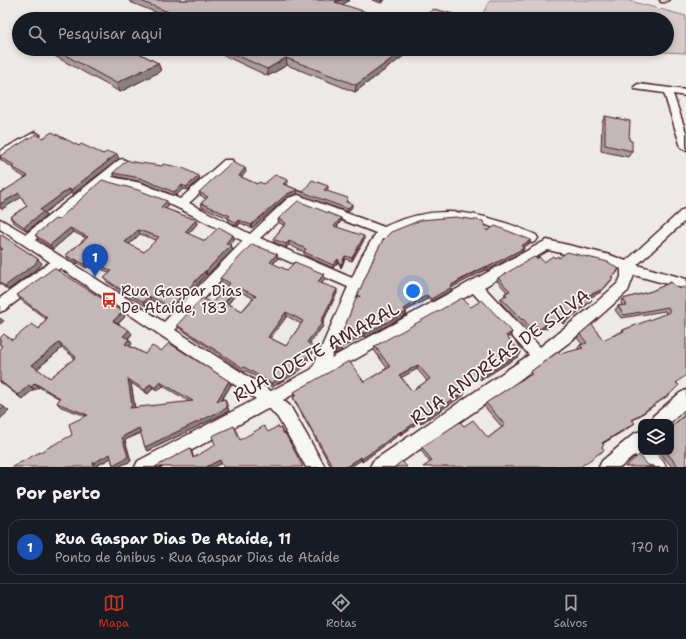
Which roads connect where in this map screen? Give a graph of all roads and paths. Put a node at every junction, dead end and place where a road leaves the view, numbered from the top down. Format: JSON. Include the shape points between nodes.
{"nodes":[{"id":1,"x":638,"y":87,"type":"dead end"},
{"id":2,"x":668,"y":91,"type":"junction"},
{"id":3,"x":686,"y":93,"type":"edge"},
{"id":4,"x":683,"y":130,"type":"edge"},
{"id":5,"x":35,"y":134,"type":"edge"},
{"id":6,"x":686,"y":147,"type":"edge"},
{"id":7,"x":0,"y":155,"type":"edge"},
{"id":8,"x":123,"y":162,"type":"edge"},
{"id":9,"x":228,"y":162,"type":"dead end"},
{"id":10,"x":104,"y":179,"type":"junction"},
{"id":11,"x":180,"y":204,"type":"junction"},
{"id":12,"x":686,"y":213,"type":"edge"},
{"id":13,"x":0,"y":223,"type":"edge"},
{"id":14,"x":385,"y":232,"type":"junction"},
{"id":15,"x":532,"y":238,"type":"dead end"},
{"id":16,"x":252,"y":239,"type":"junction"},
{"id":17,"x":26,"y":240,"type":"junction"},
{"id":18,"x":59,"y":262,"type":"junction"},
{"id":19,"x":627,"y":267,"type":"junction"},
{"id":20,"x":686,"y":284,"type":"edge"},
{"id":21,"x":356,"y":285,"type":"junction"},
{"id":22,"x":475,"y":286,"type":"junction"},
{"id":23,"x":0,"y":306,"type":"edge"},
{"id":24,"x":165,"y":330,"type":"junction"},
{"id":25,"x":539,"y":356,"type":"junction"},
{"id":26,"x":318,"y":374,"type":"junction"},
{"id":27,"x":686,"y":398,"type":"edge"},
{"id":28,"x":270,"y":399,"type":"junction"},
{"id":29,"x":662,"y":419,"type":"edge"},
{"id":30,"x":638,"y":447,"type":"edge"},
{"id":31,"x":647,"y":455,"type":"edge"},
{"id":32,"x":144,"y":467,"type":"edge"},
{"id":33,"x":316,"y":467,"type":"edge"},
{"id":34,"x":379,"y":467,"type":"edge"},
{"id":35,"x":608,"y":467,"type":"edge"},
{"id":36,"x":657,"y":467,"type":"edge"}],
"edges":[{"from":1,"to":2,"type":"street"},
{"from":2,"to":3,"type":"street"},
{"from":2,"to":4,"type":"street"},
{"from":4,"to":6,"type":"street"},
{"from":5,"to":7,"type":"street"},
{"from":8,"to":10,"type":"street"},
{"from":9,"to":11,"type":"street"},
{"from":10,"to":11,"type":"street","via":[[126,183]]},
{"from":10,"to":17,"type":"street"},
{"from":11,"to":16,"type":"street"},
{"from":12,"to":19,"type":"street"},
{"from":13,"to":17,"type":"street"},
{"from":14,"to":15,"type":"street","via":[[422,217],[448,215],[490,221]]},
{"from":14,"to":16,"type":"street","via":[[298,200],[290,202]]},
{"from":14,"to":21,"type":"street","via":[[377,239]]},
{"from":16,"to":21,"type":"street"},
{"from":16,"to":24,"type":"street"},
{"from":17,"to":18,"type":"street"},
{"from":18,"to":23,"type":"street"},
{"from":18,"to":24,"type":"street"},
{"from":19,"to":20,"type":"street"},
{"from":19,"to":22,"type":"street","name":"RUA ODETE AMARAL","via":[[598,256],[547,246]]},
{"from":19,"to":25,"type":"street","name":"RUA ANDRÉAS DE SILVA","via":[[629,275],[624,286]]},
{"from":21,"to":26,"type":"street"},
{"from":22,"to":25,"type":"street"},
{"from":22,"to":26,"type":"street","name":"RUA ODETE AMARAL"},
{"from":24,"to":28,"type":"street"},
{"from":25,"to":34,"type":"street","name":"RUA ANDRÉAS DE SILVA"},
{"from":26,"to":28,"type":"street","name":"RUA ODETE AMARAL"},
{"from":27,"to":29,"type":"street"},
{"from":28,"to":32,"type":"street","name":"RUA ODETE AMARAL"},
{"from":28,"to":33,"type":"street","via":[[284,412]]},
{"from":30,"to":35,"type":"street"},
{"from":31,"to":36,"type":"street"}]}
